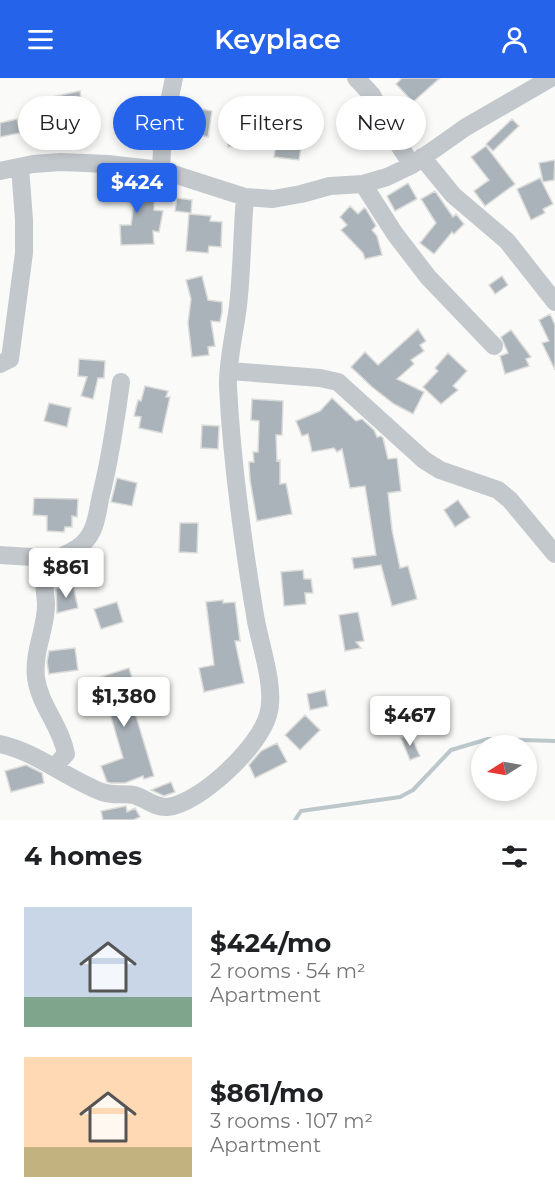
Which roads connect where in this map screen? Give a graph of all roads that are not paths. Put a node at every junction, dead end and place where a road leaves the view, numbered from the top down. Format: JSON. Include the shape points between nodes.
{"nodes":[{"id":1,"x":174,"y":78,"type":"edge"},
{"id":2,"x":356,"y":78,"type":"edge"},
{"id":3,"x":551,"y":78,"type":"edge"},
{"id":4,"x":417,"y":161,"type":"junction"},
{"id":5,"x":20,"y":167,"type":"junction"},
{"id":6,"x":161,"y":170,"type":"junction"},
{"id":7,"x":0,"y":171,"type":"edge"},
{"id":8,"x":363,"y":184,"type":"junction"},
{"id":9,"x":245,"y":197,"type":"junction"},
{"id":10,"x":555,"y":302,"type":"edge"},
{"id":11,"x":494,"y":346,"type":"dead end"},
{"id":12,"x":0,"y":364,"type":"edge"},
{"id":13,"x":230,"y":371,"type":"junction"},
{"id":14,"x":121,"y":382,"type":"dead end"},
{"id":15,"x":555,"y":554,"type":"edge"},
{"id":16,"x":0,"y":555,"type":"edge"},
{"id":17,"x":55,"y":562,"type":"junction"},
{"id":18,"x":0,"y":744,"type":"edge"},
{"id":19,"x":54,"y":766,"type":"junction"}],
"edges":[{"from":1,"to":6,"type":"street","via":[[163,130]]},
{"from":2,"to":4,"type":"street","via":[[372,95],[391,133]]},
{"from":3,"to":4,"type":"street","via":[[466,127]]},
{"from":4,"to":8,"type":"street"},
{"from":4,"to":10,"type":"street","via":[[507,241]]},
{"from":5,"to":6,"type":"street","via":[[61,162]]},
{"from":5,"to":7,"type":"street"},
{"from":5,"to":12,"type":"street","via":[[24,253],[10,359]]},
{"from":6,"to":9,"type":"street"},
{"from":8,"to":9,"type":"street","via":[[330,186],[273,199]]},
{"from":8,"to":11,"type":"street","via":[[428,277]]},
{"from":9,"to":13,"type":"street"},
{"from":13,"to":15,"type":"street","via":[[338,382],[424,460],[440,470],[498,490]]},
{"from":13,"to":19,"type":"street","via":[[236,483],[256,623],[267,669],[269,715],[257,736],[215,783],[183,803],[166,807],[135,795],[102,792]]},
{"from":14,"to":17,"type":"street","via":[[114,441],[93,528],[84,543]]},
{"from":16,"to":17,"type":"street"},
{"from":17,"to":19,"type":"street","via":[[45,577],[46,605],[37,645],[36,677],[43,703],[64,743],[66,754]]},
{"from":18,"to":19,"type":"street"}]}
